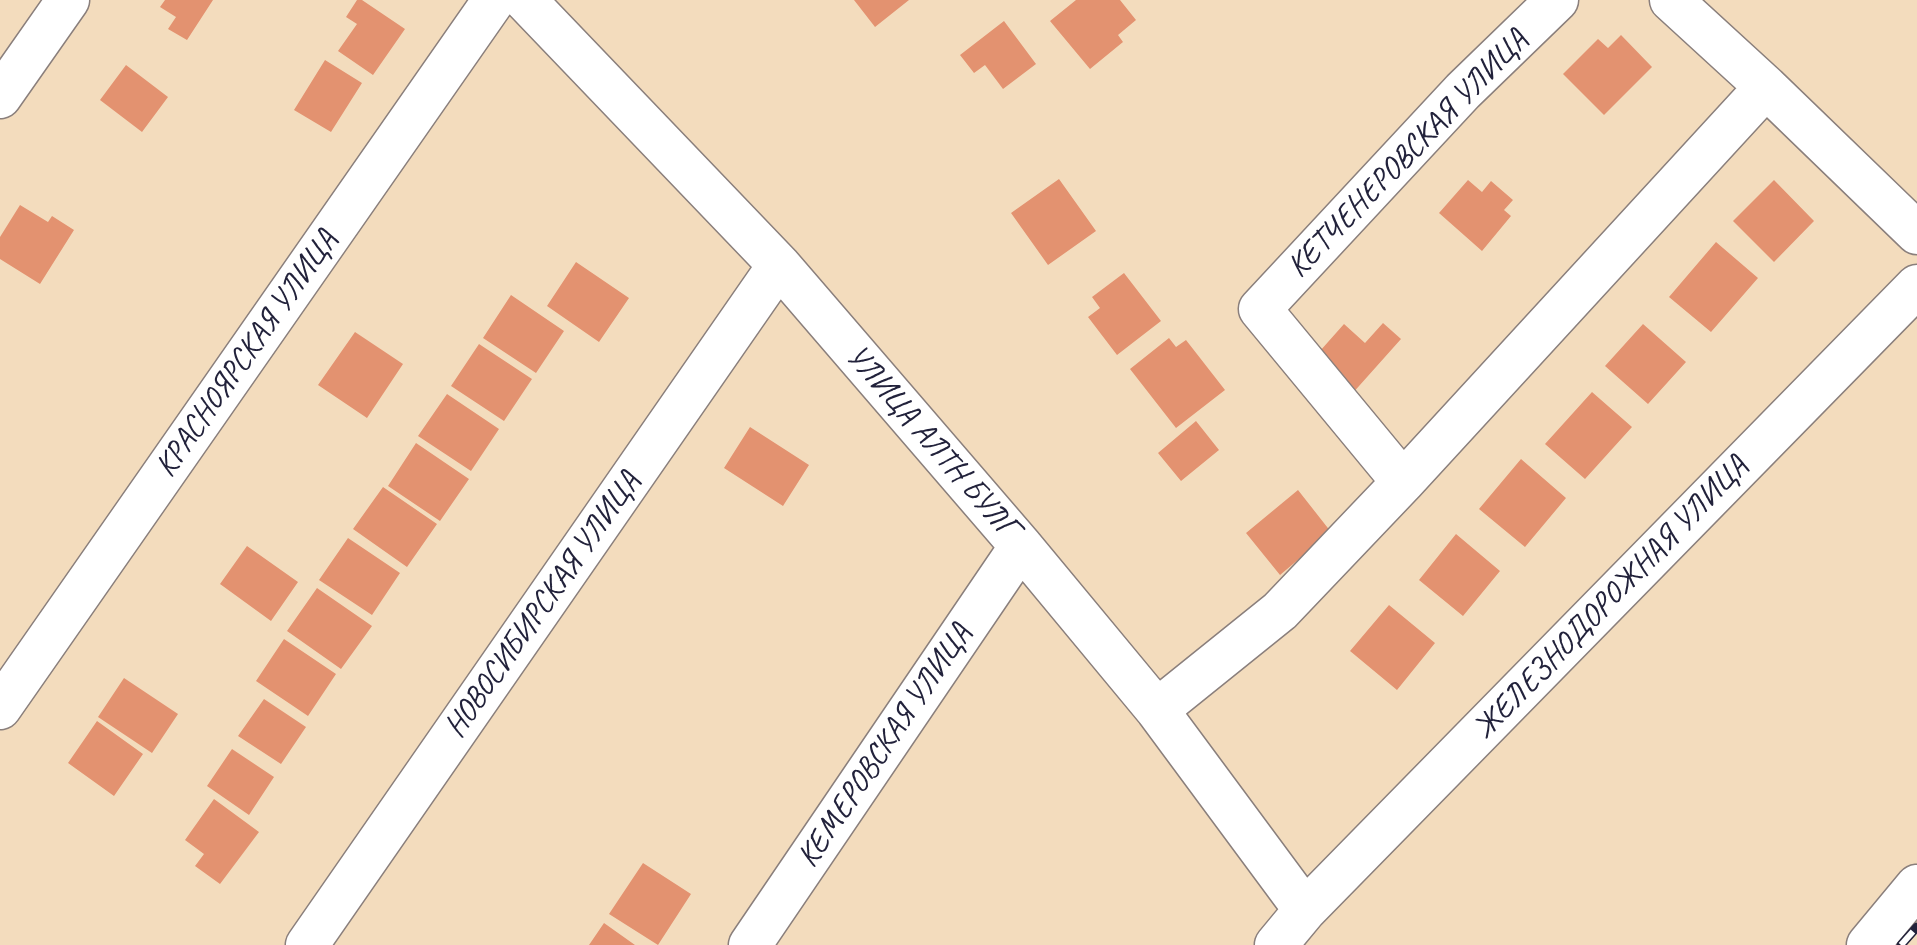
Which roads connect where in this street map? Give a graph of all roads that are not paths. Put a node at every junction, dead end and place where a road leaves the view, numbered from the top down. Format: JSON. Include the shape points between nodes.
{"nodes":[{"id":1,"x":68,"y":0,"type":"edge"},
{"id":2,"x":494,"y":0,"type":"edge"},
{"id":3,"x":525,"y":0,"type":"edge"},
{"id":4,"x":1557,"y":0,"type":"edge"},
{"id":5,"x":1671,"y":0,"type":"edge"},
{"id":6,"x":1766,"y":87,"type":"junction"},
{"id":7,"x":0,"y":97,"type":"edge"},
{"id":8,"x":1917,"y":233,"type":"edge"},
{"id":9,"x":779,"y":265,"type":"junction"},
{"id":10,"x":1917,"y":286,"type":"edge"},
{"id":11,"x":1403,"y":482,"type":"junction"},
{"id":12,"x":1021,"y":546,"type":"junction"},
{"id":13,"x":0,"y":708,"type":"edge"},
{"id":14,"x":1157,"y":710,"type":"junction"},
{"id":15,"x":1917,"y":886,"type":"edge"},
{"id":16,"x":1305,"y":910,"type":"junction"},
{"id":17,"x":307,"y":945,"type":"edge"},
{"id":18,"x":750,"y":945,"type":"edge"},
{"id":19,"x":1276,"y":945,"type":"edge"},
{"id":20,"x":1868,"y":945,"type":"edge"}],
"edges":[{"from":1,"to":7,"type":"street"},
{"from":2,"to":13,"type":"street","name":"КРАСНОЯРСКАЯ УЛИЦА"},
{"from":3,"to":9,"type":"street","name":"УЛИЦА АЛТН БУЛГ"},
{"from":4,"to":11,"type":"street","name":"КЕТЧЕНЕРОВСКАЯ УЛИЦА","via":[[1463,91],[1260,309]]},
{"from":5,"to":6,"type":"street"},
{"from":6,"to":8,"type":"street"},
{"from":6,"to":11,"type":"street"},
{"from":9,"to":12,"type":"street","name":"УЛИЦА АЛТН БУЛГ"},
{"from":9,"to":17,"type":"street","name":"НОВОСИБИРСКАЯ УЛИЦА"},
{"from":10,"to":16,"type":"street","name":"ЖЕЛЕЗНОДОРОЖНАЯ УЛИЦА"},
{"from":11,"to":14,"type":"street","via":[[1280,611]]},
{"from":12,"to":14,"type":"street","name":"УЛИЦА АЛТН БУЛГ"},
{"from":12,"to":18,"type":"street","name":"КЕМЕРОВСКАЯ УЛИЦА"},
{"from":14,"to":16,"type":"street","name":"УЛИЦА АЛТН БУЛГ"},
{"from":15,"to":20,"type":"street"},
{"from":16,"to":19,"type":"street","name":"ЖЕЛЕЗНОДОРОЖНАЯ УЛИЦА"}]}
